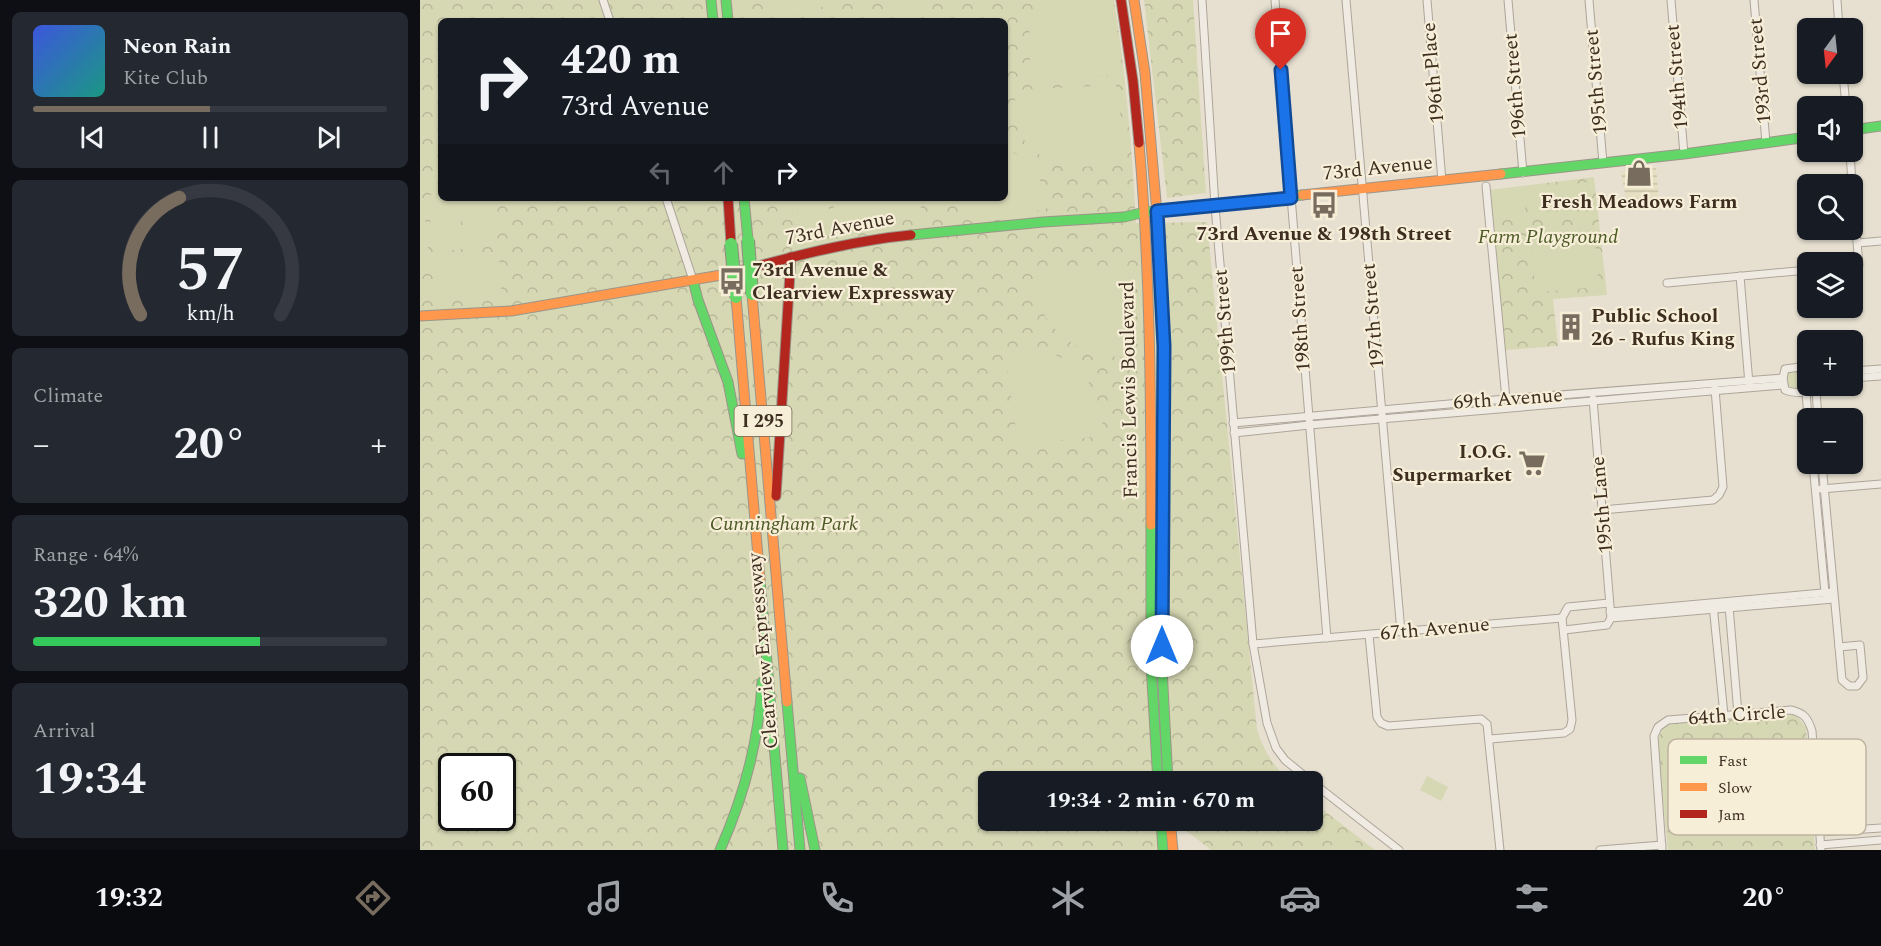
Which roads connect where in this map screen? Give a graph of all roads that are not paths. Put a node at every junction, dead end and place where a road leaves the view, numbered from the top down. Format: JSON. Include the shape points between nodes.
{"nodes":[{"id":1,"x":603,"y":0,"type":"edge"},
{"id":2,"x":726,"y":0,"type":"edge"},
{"id":3,"x":734,"y":0,"type":"edge"},
{"id":4,"x":1121,"y":0,"type":"edge"},
{"id":5,"x":1134,"y":0,"type":"edge"},
{"id":6,"x":1202,"y":0,"type":"edge"},
{"id":7,"x":1275,"y":0,"type":"edge"},
{"id":8,"x":1346,"y":0,"type":"edge"},
{"id":9,"x":1427,"y":0,"type":"edge"},
{"id":10,"x":1508,"y":0,"type":"edge"},
{"id":11,"x":1589,"y":0,"type":"edge"},
{"id":12,"x":1671,"y":0,"type":"edge"},
{"id":13,"x":1754,"y":0,"type":"edge"},
{"id":14,"x":1837,"y":0,"type":"edge"},
{"id":15,"x":608,"y":18,"type":"edge"},
{"id":16,"x":728,"y":18,"type":"edge"},
{"id":17,"x":735,"y":18,"type":"edge"},
{"id":18,"x":1838,"y":18,"type":"edge"},
{"id":19,"x":1881,"y":126,"type":"edge"},
{"id":20,"x":1863,"y":128,"type":"edge"},
{"id":21,"x":1797,"y":139,"type":"edge"},
{"id":22,"x":1766,"y":143,"type":"junction"},
{"id":23,"x":1684,"y":154,"type":"junction"},
{"id":24,"x":1603,"y":163,"type":"junction"},
{"id":25,"x":1523,"y":172,"type":"junction"},
{"id":26,"x":1442,"y":181,"type":"junction"},
{"id":27,"x":1486,"y":186,"type":"dead end"},
{"id":28,"x":1362,"y":190,"type":"junction"},
{"id":29,"x":1291,"y":198,"type":"junction"},
{"id":30,"x":667,"y":201,"type":"edge"},
{"id":31,"x":728,"y":201,"type":"edge"},
{"id":32,"x":744,"y":201,"type":"edge"},
{"id":33,"x":1215,"y":206,"type":"junction"},
{"id":34,"x":1151,"y":212,"type":"junction"},
{"id":35,"x":1858,"y":240,"type":"edge"},
{"id":36,"x":1881,"y":241,"type":"edge"},
{"id":37,"x":1858,"y":243,"type":"junction"},
{"id":38,"x":1858,"y":252,"type":"edge"},
{"id":39,"x":790,"y":257,"type":"junction"},
{"id":40,"x":1797,"y":271,"type":"edge"},
{"id":41,"x":1740,"y":276,"type":"junction"},
{"id":42,"x":693,"y":280,"type":"junction"},
{"id":43,"x":1667,"y":283,"type":"dead end"},
{"id":44,"x":420,"y":316,"type":"edge"},
{"id":45,"x":1797,"y":367,"type":"edge"},
{"id":46,"x":1881,"y":369,"type":"edge"},
{"id":47,"x":1863,"y":370,"type":"edge"},
{"id":48,"x":1881,"y":376,"type":"edge"},
{"id":49,"x":1863,"y":377,"type":"edge"},
{"id":50,"x":1748,"y":380,"type":"junction"},
{"id":51,"x":1783,"y":382,"type":"junction"},
{"id":52,"x":1715,"y":387,"type":"junction"},
{"id":53,"x":1749,"y":389,"type":"junction"},
{"id":54,"x":1797,"y":392,"type":"edge"},
{"id":55,"x":1592,"y":393,"type":"junction"},
{"id":56,"x":1506,"y":399,"type":"junction"},
{"id":57,"x":1593,"y":402,"type":"junction"},
{"id":58,"x":1382,"y":410,"type":"junction"},
{"id":59,"x":1383,"y":419,"type":"junction"},
{"id":60,"x":1308,"y":421,"type":"junction"},
{"id":61,"x":1233,"y":423,"type":"junction"},
{"id":62,"x":1234,"y":433,"type":"junction"},
{"id":63,"x":1814,"y":474,"type":"edge"},
{"id":64,"x":1823,"y":474,"type":"edge"},
{"id":65,"x":1881,"y":484,"type":"edge"},
{"id":66,"x":1825,"y":489,"type":"junction"},
{"id":67,"x":1815,"y":490,"type":"junction"},
{"id":68,"x":1602,"y":510,"type":"junction"},
{"id":69,"x":755,"y":527,"type":"junction"},
{"id":70,"x":774,"y":548,"type":"junction"},
{"id":71,"x":1825,"y":592,"type":"junction"},
{"id":72,"x":1834,"y":596,"type":"junction"},
{"id":73,"x":1609,"y":603,"type":"junction"},
{"id":74,"x":1729,"y":604,"type":"junction"},
{"id":75,"x":1714,"y":606,"type":"junction"},
{"id":76,"x":762,"y":609,"type":"junction"},
{"id":77,"x":1611,"y":615,"type":"junction"},
{"id":78,"x":1562,"y":618,"type":"junction"},
{"id":79,"x":1564,"y":630,"type":"junction"},
{"id":80,"x":1401,"y":632,"type":"junction"},
{"id":81,"x":1369,"y":635,"type":"junction"},
{"id":82,"x":1327,"y":638,"type":"junction"},
{"id":83,"x":1253,"y":644,"type":"junction"},
{"id":84,"x":1839,"y":647,"type":"junction"},
{"id":85,"x":788,"y":709,"type":"junction"},
{"id":86,"x":1738,"y":714,"type":"junction"},
{"id":87,"x":1724,"y":715,"type":"junction"},
{"id":88,"x":1490,"y":739,"type":"junction"},
{"id":89,"x":1813,"y":739,"type":"edge"},
{"id":90,"x":1157,"y":771,"type":"edge"},
{"id":91,"x":1167,"y":771,"type":"edge"},
{"id":92,"x":1298,"y":771,"type":"edge"},
{"id":93,"x":1323,"y":791,"type":"edge"},
{"id":94,"x":1881,"y":828,"type":"edge"},
{"id":95,"x":1866,"y":829,"type":"edge"},
{"id":96,"x":1162,"y":831,"type":"edge"},
{"id":97,"x":1171,"y":831,"type":"edge"},
{"id":98,"x":1881,"y":840,"type":"edge"},
{"id":99,"x":1820,"y":847,"type":"edge"},
{"id":100,"x":1662,"y":848,"type":"edge"},
{"id":101,"x":720,"y":850,"type":"edge"},
{"id":102,"x":783,"y":850,"type":"edge"},
{"id":103,"x":800,"y":850,"type":"edge"},
{"id":104,"x":815,"y":850,"type":"edge"},
{"id":105,"x":1163,"y":850,"type":"edge"},
{"id":106,"x":1173,"y":850,"type":"edge"},
{"id":107,"x":1399,"y":850,"type":"edge"},
{"id":108,"x":1500,"y":850,"type":"edge"},
{"id":109,"x":1600,"y":850,"type":"edge"}],
"edges":[{"from":1,"to":15,"type":"street"},
{"from":2,"to":16,"type":"main road"},
{"from":3,"to":17,"type":"main road"},
{"from":4,"to":34,"type":"main road","name":"Francis Lewis Boulevard"},
{"from":5,"to":34,"type":"main road","name":"Francis Lewis Boulevard","via":[[1146,73]]},
{"from":6,"to":33,"type":"street","name":"199th Street"},
{"from":7,"to":29,"type":"street","name":"198th Street"},
{"from":8,"to":28,"type":"street","name":"197th Street"},
{"from":9,"to":26,"type":"street","name":"196th Place"},
{"from":10,"to":25,"type":"street","name":"196th Street"},
{"from":11,"to":24,"type":"street","name":"195th Street"},
{"from":12,"to":23,"type":"street","name":"194th Street"},
{"from":13,"to":22,"type":"street","name":"193rd Street"},
{"from":14,"to":18,"type":"street"},
{"from":19,"to":20,"type":"main road"},
{"from":21,"to":22,"type":"main road","name":"73rd Avenue"},
{"from":22,"to":23,"type":"main road","name":"73rd Avenue"},
{"from":23,"to":24,"type":"main road","name":"73rd Avenue"},
{"from":24,"to":25,"type":"main road","name":"73rd Avenue"},
{"from":25,"to":26,"type":"main road","name":"73rd Avenue"},
{"from":26,"to":28,"type":"main road","name":"73rd Avenue"},
{"from":27,"to":56,"type":"street"},
{"from":28,"to":29,"type":"main road","name":"73rd Avenue"},
{"from":28,"to":58,"type":"street","name":"197th Street"},
{"from":29,"to":33,"type":"main road","name":"73rd Avenue"},
{"from":29,"to":60,"type":"street","name":"198th Street"},
{"from":30,"to":42,"type":"street"},
{"from":31,"to":69,"type":"main road","name":"Clearview Expressway","number":"I 295","bridge":true},
{"from":32,"to":70,"type":"main road","name":"Clearview Expressway","number":"I 295","bridge":true},
{"from":33,"to":34,"type":"main road","name":"73rd Avenue"},
{"from":33,"to":61,"type":"street","name":"199th Street"},
{"from":34,"to":39,"type":"main road","name":"73rd Avenue","via":[[891,237]]},
{"from":34,"to":90,"type":"main road","name":"Francis Lewis Boulevard","via":[[1151,664]]},
{"from":34,"to":91,"type":"main road","name":"Francis Lewis Boulevard","via":[[1164,346],[1162,668]]},
{"from":35,"to":37,"type":"street"},
{"from":36,"to":37,"type":"street"},
{"from":37,"to":38,"type":"street"},
{"from":39,"to":42,"type":"main road","name":"73rd Avenue"},
{"from":39,"to":70,"type":"main road"},
{"from":40,"to":41,"type":"street"},
{"from":41,"to":43,"type":"street"},
{"from":41,"to":50,"type":"street"},
{"from":42,"to":44,"type":"main road","name":"73rd Avenue","via":[[511,311]]},
{"from":42,"to":69,"type":"main road","via":[[731,395]]},
{"from":45,"to":51,"type":"street","name":"69th Avenue","via":[[1785,369]]},
{"from":46,"to":47,"type":"street"},
{"from":48,"to":49,"type":"street"},
{"from":50,"to":51,"type":"street","name":"69th Avenue"},
{"from":50,"to":52,"type":"street","name":"69th Avenue"},
{"from":50,"to":53,"type":"street"},
{"from":51,"to":53,"type":"street","name":"69th Avenue"},
{"from":51,"to":54,"type":"street","name":"69th Avenue","via":[[1789,392]]},
{"from":52,"to":53,"type":"street","name":"69th Avenue"},
{"from":52,"to":55,"type":"street","name":"69th Avenue"},
{"from":52,"to":57,"type":"street","name":"69th Avenue"},
{"from":52,"to":68,"type":"street","via":[[1723,487],[1719,495],[1713,500]]},
{"from":55,"to":56,"type":"street","name":"69th Avenue"},
{"from":55,"to":57,"type":"street","name":"195th Lane"},
{"from":56,"to":58,"type":"street","name":"69th Avenue"},
{"from":57,"to":59,"type":"street","name":"69th Avenue"},
{"from":57,"to":68,"type":"street","name":"195th Lane"},
{"from":58,"to":59,"type":"street","name":"197th Street"},
{"from":58,"to":60,"type":"street","name":"69th Avenue"},
{"from":59,"to":60,"type":"street","name":"69th Avenue"},
{"from":59,"to":80,"type":"street","name":"197th Street"},
{"from":60,"to":61,"type":"street","name":"69th Avenue"},
{"from":60,"to":62,"type":"street","name":"69th Avenue"},
{"from":60,"to":82,"type":"street","name":"198th Street"},
{"from":61,"to":62,"type":"street","name":"199th Street"},
{"from":62,"to":83,"type":"street","name":"199th Street"},
{"from":63,"to":67,"type":"street"},
{"from":64,"to":66,"type":"street"},
{"from":65,"to":66,"type":"street"},
{"from":66,"to":67,"type":"street"},
{"from":66,"to":72,"type":"street"},
{"from":67,"to":71,"type":"street"},
{"from":68,"to":73,"type":"street","name":"195th Lane"},
{"from":69,"to":76,"type":"main road","name":"Clearview Expressway","number":"I 295"},
{"from":70,"to":85,"type":"main road","name":"Clearview Expressway","number":"I 295"},
{"from":71,"to":72,"type":"street"},
{"from":71,"to":74,"type":"street"},
{"from":72,"to":74,"type":"street"},
{"from":72,"to":84,"type":"street"},
{"from":73,"to":77,"type":"street","name":"195th Lane"},
{"from":73,"to":78,"type":"street","name":"67th Avenue","via":[[1568,607]]},
{"from":74,"to":75,"type":"street"},
{"from":74,"to":86,"type":"street"},
{"from":75,"to":77,"type":"street"},
{"from":75,"to":87,"type":"street"},
{"from":76,"to":101,"type":"main road","via":[[762,692],[756,744],[740,801]]},
{"from":76,"to":102,"type":"main road","name":"Clearview Expressway","number":"I 295"},
{"from":77,"to":79,"type":"street","via":[[1607,625]]},
{"from":78,"to":79,"type":"street"},
{"from":78,"to":80,"type":"street","name":"67th Avenue"},
{"from":79,"to":88,"type":"street","via":[[1570,729],[1564,733]]},
{"from":80,"to":81,"type":"street","name":"67th Avenue"},
{"from":81,"to":82,"type":"street","name":"67th Avenue"},
{"from":81,"to":88,"type":"street","via":[[1377,717],[1381,723],[1388,726],[1481,719],[1487,724]]},
{"from":82,"to":83,"type":"street","name":"67th Avenue"},
{"from":83,"to":92,"type":"street","name":"199th Street","via":[[1267,723],[1276,748]]},
{"from":84,"to":84,"type":"street","via":[[1842,680],[1857,686],[1863,678],[1860,645]]},
{"from":85,"to":103,"type":"main road","name":"Clearview Expressway","number":"I 295"},
{"from":85,"to":104,"type":"main road"},
{"from":86,"to":87,"type":"street","name":"64th Circle"},
{"from":86,"to":89,"type":"street","name":"64th Circle","via":[[1791,710],[1802,713],[1809,720]]},
{"from":87,"to":100,"type":"street","name":"64th Circle","via":[[1668,720],[1654,736]]},
{"from":88,"to":108,"type":"street"},
{"from":93,"to":107,"type":"street","name":"199th Street"},
{"from":94,"to":95,"type":"street"},
{"from":96,"to":105,"type":"main road"},
{"from":97,"to":106,"type":"main road"},
{"from":98,"to":99,"type":"street"},
{"from":100,"to":109,"type":"street"}]}
